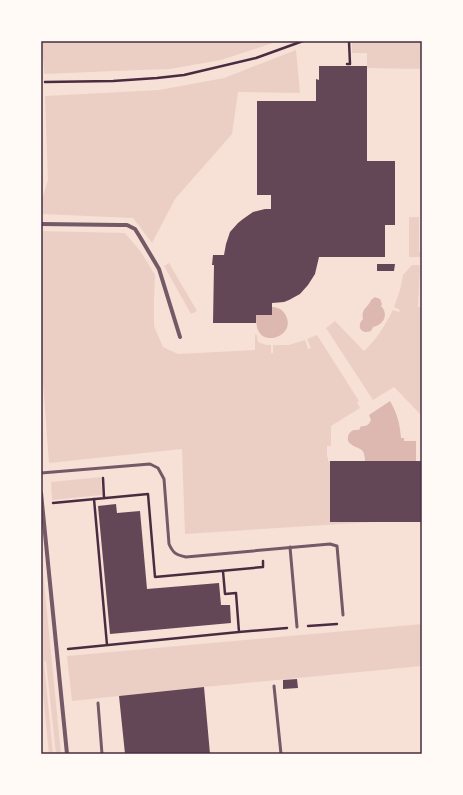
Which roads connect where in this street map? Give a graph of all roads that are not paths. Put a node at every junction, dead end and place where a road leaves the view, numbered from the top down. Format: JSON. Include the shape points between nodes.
{"nodes":[{"id":1,"x":41,"y":224,"type":"edge"},
{"id":2,"x":180,"y":337,"type":"dead end"},
{"id":3,"x":41,"y":473,"type":"edge"},
{"id":4,"x":41,"y":493,"type":"edge"},
{"id":5,"x":290,"y":547,"type":"junction"},
{"id":6,"x":343,"y":615,"type":"dead end"},
{"id":7,"x":297,"y":627,"type":"dead end"},
{"id":8,"x":274,"y":686,"type":"dead end"},
{"id":9,"x":98,"y":703,"type":"dead end"},
{"id":10,"x":67,"y":754,"type":"edge"},
{"id":11,"x":102,"y":754,"type":"edge"},
{"id":12,"x":281,"y":754,"type":"edge"}],
"edges":[{"from":1,"to":2,"type":"street","via":[[128,225],[135,229],[159,269]]},
{"from":3,"to":5,"type":"lane","via":[[150,464],[158,468],[164,479],[168,544],[178,556]]},
{"from":4,"to":10,"type":"street"},
{"from":5,"to":6,"type":"lane","via":[[330,544],[337,546]]},
{"from":5,"to":7,"type":"lane"},
{"from":8,"to":12,"type":"lane"},
{"from":9,"to":11,"type":"lane"}]}
